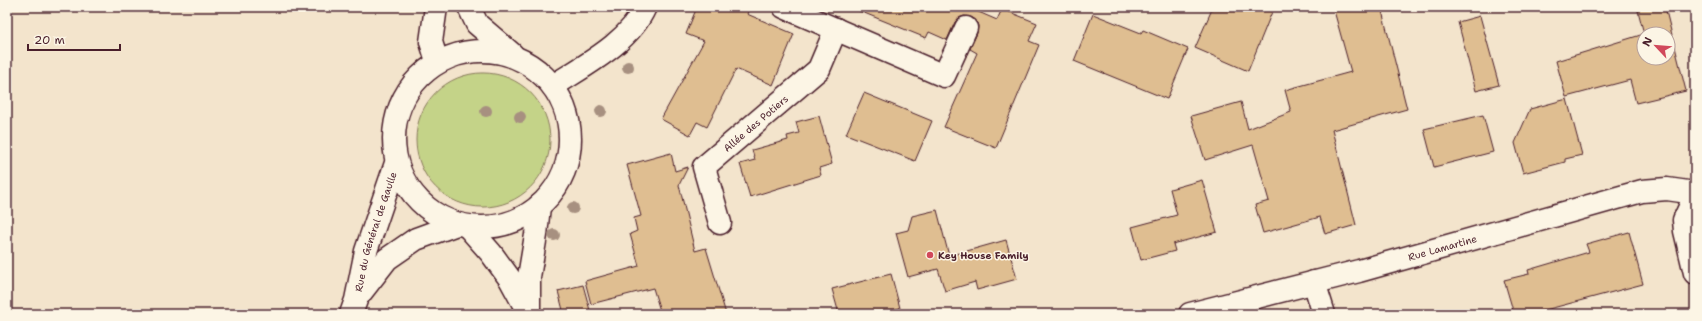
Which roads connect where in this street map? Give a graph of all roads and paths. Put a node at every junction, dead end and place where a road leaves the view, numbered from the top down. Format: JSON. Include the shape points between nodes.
{"nodes":[{"id":1,"x":436,"y":7,"type":"edge"},
{"id":2,"x":469,"y":7,"type":"edge"},
{"id":3,"x":645,"y":7,"type":"edge"},
{"id":4,"x":784,"y":7,"type":"edge"},
{"id":5,"x":966,"y":28,"type":"dead end"},
{"id":6,"x":836,"y":29,"type":"junction"},
{"id":7,"x":514,"y":56,"type":"junction"},
{"id":8,"x":437,"y":61,"type":"junction"},
{"id":9,"x":553,"y":86,"type":"junction"},
{"id":10,"x":396,"y":163,"type":"junction"},
{"id":11,"x":1695,"y":193,"type":"edge"},
{"id":12,"x":1695,"y":196,"type":"edge"},
{"id":13,"x":539,"y":206,"type":"junction"},
{"id":14,"x":720,"y":223,"type":"dead end"},
{"id":15,"x":463,"y":226,"type":"junction"},
{"id":16,"x":1695,"y":273,"type":"edge"},
{"id":17,"x":1314,"y":282,"type":"junction"},
{"id":18,"x":353,"y":307,"type":"edge"},
{"id":19,"x":529,"y":314,"type":"edge"},
{"id":20,"x":1190,"y":314,"type":"edge"},
{"id":21,"x":1324,"y":314,"type":"edge"}],
"edges":[{"from":1,"to":8,"type":"street","via":[[431,42]]},
{"from":2,"to":7,"type":"street","via":[[477,24]]},
{"from":3,"to":9,"type":"street","via":[[633,28],[599,56]]},
{"from":4,"to":6,"type":"street"},
{"from":5,"to":6,"type":"street","via":[[944,76]]},
{"from":6,"to":14,"type":"street","name":"Allée des Potiers","via":[[819,69],[704,166]]},
{"from":7,"to":8,"type":"street","via":[[490,50]]},
{"from":7,"to":9,"type":"street","via":[[536,68]]},
{"from":8,"to":10,"type":"street","via":[[414,80],[399,105],[392,134]]},
{"from":9,"to":13,"type":"street","via":[[566,109],[570,135],[567,162],[557,186]]},
{"from":10,"to":15,"type":"street","via":[[409,190],[430,211]]},
{"from":10,"to":18,"type":"street","name":"Rue du Général de Gaulle","via":[[366,250]]},
{"from":11,"to":17,"type":"street","name":"Rue Lamartine","via":[[1667,188],[1642,191],[1359,272]]},
{"from":12,"to":16,"type":"street","via":[[1684,220]]},
{"from":13,"to":15,"type":"street","via":[[520,219],[505,224]]},
{"from":13,"to":19,"type":"street","via":[[529,277]]},
{"from":15,"to":18,"type":"street","name":"Rue du Général de Gaulle","via":[[416,239],[387,259]]},
{"from":15,"to":19,"type":"street","via":[[491,253],[510,279]]},
{"from":17,"to":20,"type":"street","name":"Rue Lamartine"},
{"from":17,"to":21,"type":"street"}]}
